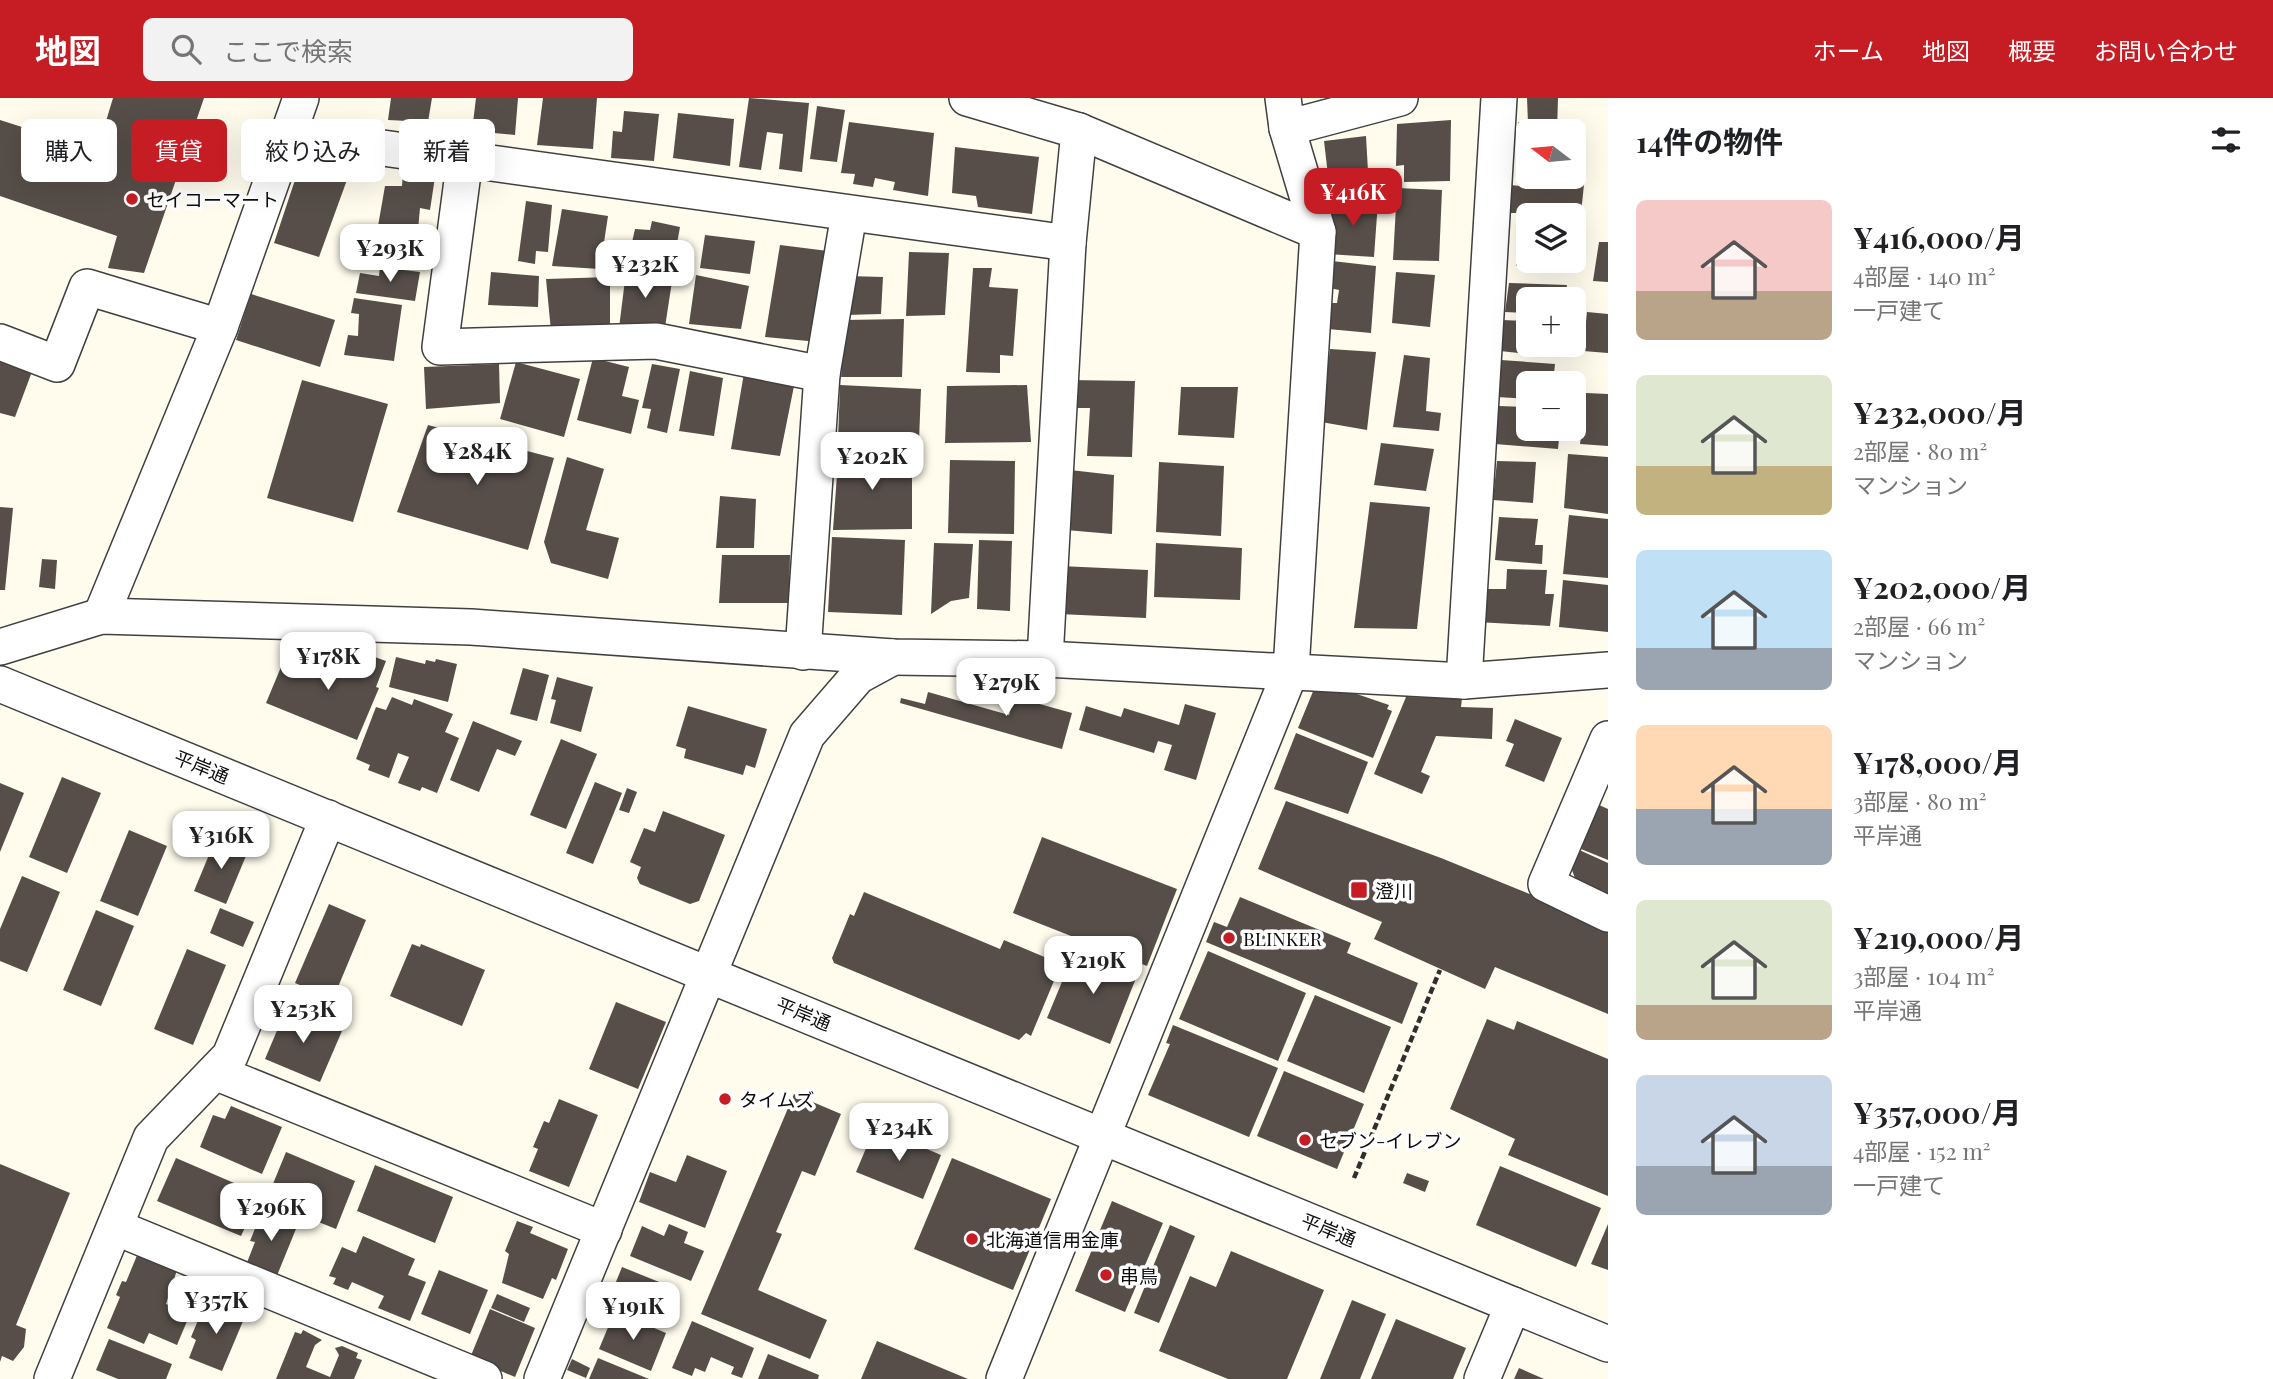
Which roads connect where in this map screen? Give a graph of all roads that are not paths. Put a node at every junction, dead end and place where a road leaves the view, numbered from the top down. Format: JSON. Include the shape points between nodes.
{"nodes":[{"id":1,"x":301,"y":98,"type":"edge"},
{"id":2,"x":967,"y":98,"type":"edge"},
{"id":3,"x":1400,"y":98,"type":"edge"},
{"id":4,"x":1499,"y":98,"type":"edge"},
{"id":5,"x":1285,"y":113,"type":"edge"},
{"id":6,"x":294,"y":119,"type":"edge"},
{"id":7,"x":1079,"y":131,"type":"junction"},
{"id":8,"x":495,"y":162,"type":"edge"},
{"id":9,"x":272,"y":182,"type":"edge"},
{"id":10,"x":462,"y":182,"type":"edge"},
{"id":11,"x":849,"y":214,"type":"junction"},
{"id":12,"x":1318,"y":232,"type":"junction"},
{"id":13,"x":1068,"y":243,"type":"junction"},
{"id":14,"x":220,"y":327,"type":"junction"},
{"id":15,"x":0,"y":342,"type":"edge"},
{"id":16,"x":822,"y":374,"type":"junction"},
{"id":17,"x":102,"y":616,"type":"junction"},
{"id":18,"x":0,"y":647,"type":"edge"},
{"id":19,"x":803,"y":652,"type":"junction"},
{"id":20,"x":893,"y":657,"type":"junction"},
{"id":21,"x":1045,"y":659,"type":"junction"},
{"id":22,"x":1291,"y":670,"type":"junction"},
{"id":23,"x":1608,"y":670,"type":"edge"},
{"id":24,"x":1464,"y":681,"type":"junction"},
{"id":25,"x":0,"y":684,"type":"edge"},
{"id":26,"x":1608,"y":739,"type":"edge"},
{"id":27,"x":328,"y":818,"type":"junction"},
{"id":28,"x":1608,"y":914,"type":"edge"},
{"id":29,"x":708,"y":973,"type":"junction"},
{"id":30,"x":215,"y":1072,"type":"junction"},
{"id":31,"x":1103,"y":1136,"type":"junction"},
{"id":32,"x":115,"y":1227,"type":"junction"},
{"id":33,"x":604,"y":1230,"type":"junction"},
{"id":34,"x":1513,"y":1305,"type":"junction"},
{"id":35,"x":1608,"y":1344,"type":"edge"},
{"id":36,"x":52,"y":1379,"type":"edge"},
{"id":37,"x":484,"y":1379,"type":"edge"},
{"id":38,"x":542,"y":1379,"type":"edge"},
{"id":39,"x":1004,"y":1379,"type":"edge"},
{"id":40,"x":1482,"y":1379,"type":"edge"}],
"edges":[{"from":1,"to":6,"type":"street"},
{"from":2,"to":7,"type":"street"},
{"from":3,"to":5,"type":"street"},
{"from":4,"to":24,"type":"street"},
{"from":5,"to":12,"type":"street"},
{"from":7,"to":12,"type":"street"},
{"from":7,"to":13,"type":"street"},
{"from":8,"to":11,"type":"street"},
{"from":9,"to":14,"type":"street"},
{"from":10,"to":16,"type":"street","via":[[440,346],[656,341]]},
{"from":11,"to":13,"type":"street"},
{"from":11,"to":16,"type":"street"},
{"from":12,"to":22,"type":"street"},
{"from":13,"to":21,"type":"street"},
{"from":14,"to":15,"type":"street","via":[[87,287],[57,364]]},
{"from":14,"to":17,"type":"street"},
{"from":16,"to":19,"type":"street"},
{"from":17,"to":18,"type":"street"},
{"from":17,"to":19,"type":"street","via":[[471,627]]},
{"from":19,"to":20,"type":"street"},
{"from":20,"to":21,"type":"street"},
{"from":20,"to":29,"type":"street","via":[[858,676],[807,735]]},
{"from":21,"to":22,"type":"street"},
{"from":22,"to":24,"type":"street"},
{"from":22,"to":31,"type":"street"},
{"from":23,"to":24,"type":"street"},
{"from":25,"to":27,"type":"street","name":"平岸通"},
{"from":26,"to":28,"type":"street","via":[[1546,884]]},
{"from":27,"to":29,"type":"street","name":"平岸通"},
{"from":27,"to":30,"type":"street","via":[[230,1056]]},
{"from":29,"to":31,"type":"street","name":"平岸通"},
{"from":29,"to":33,"type":"street"},
{"from":30,"to":32,"type":"street","via":[[151,1138]]},
{"from":30,"to":33,"type":"street"},
{"from":31,"to":34,"type":"street","name":"平岸通"},
{"from":31,"to":39,"type":"street"},
{"from":32,"to":36,"type":"street"},
{"from":32,"to":37,"type":"street"},
{"from":33,"to":38,"type":"street"},
{"from":34,"to":35,"type":"street","name":"平岸通"},
{"from":34,"to":40,"type":"street"}]}
